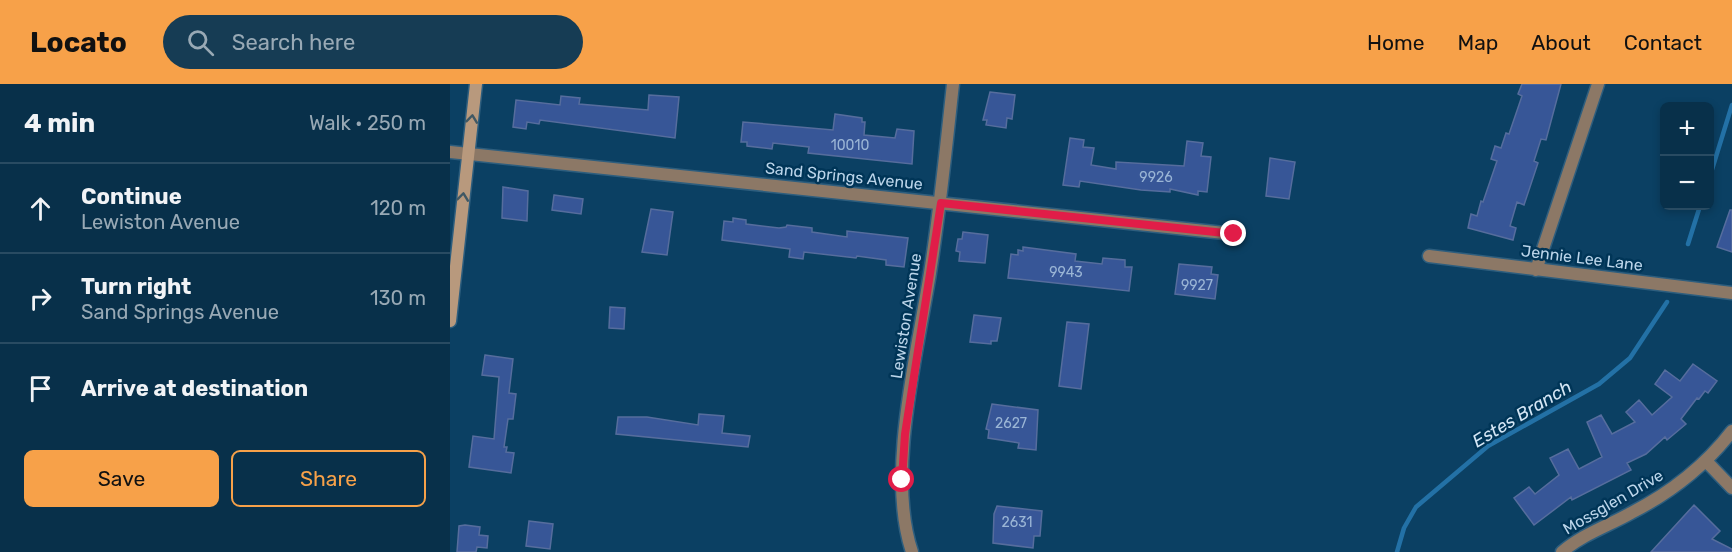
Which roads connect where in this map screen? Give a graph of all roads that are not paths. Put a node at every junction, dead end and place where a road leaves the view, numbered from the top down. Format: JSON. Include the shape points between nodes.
{"nodes":[{"id":1,"x":476,"y":84,"type":"edge"},
{"id":2,"x":953,"y":84,"type":"edge"},
{"id":3,"x":1598,"y":84,"type":"edge"},
{"id":4,"x":450,"y":152,"type":"edge"},
{"id":5,"x":468,"y":155,"type":"junction"},
{"id":6,"x":941,"y":203,"type":"junction"},
{"id":7,"x":1234,"y":234,"type":"dead end"},
{"id":8,"x":1429,"y":256,"type":"dead end"},
{"id":9,"x":1536,"y":270,"type":"junction"},
{"id":10,"x":1732,"y":293,"type":"edge"},
{"id":11,"x":450,"y":321,"type":"edge"},
{"id":12,"x":1732,"y":431,"type":"edge"},
{"id":13,"x":1706,"y":461,"type":"junction"},
{"id":14,"x":1732,"y":488,"type":"edge"},
{"id":15,"x":912,"y":552,"type":"edge"},
{"id":16,"x":1562,"y":552,"type":"edge"}],
"edges":[{"from":5,"to":1,"type":"main road","one_way":true},
{"from":2,"to":6,"type":"street","name":"Lewiston Avenue"},
{"from":3,"to":9,"type":"street"},
{"from":4,"to":5,"type":"street","name":"Sand Springs Avenue"},
{"from":5,"to":6,"type":"street","name":"Sand Springs Avenue"},
{"from":11,"to":5,"type":"main road","one_way":true},
{"from":6,"to":7,"type":"street","name":"Sand Springs Avenue"},
{"from":6,"to":15,"type":"street","name":"Lewiston Avenue","via":[[905,434],[904,515]]},
{"from":8,"to":9,"type":"street","name":"Jennie Lee Lane"},
{"from":9,"to":10,"type":"street","name":"Jennie Lee Lane"},
{"from":12,"to":13,"type":"street","name":"Mossglen Drive"},
{"from":13,"to":14,"type":"street"},
{"from":13,"to":16,"type":"street","name":"Mossglen Drive","via":[[1669,490]]}]}
